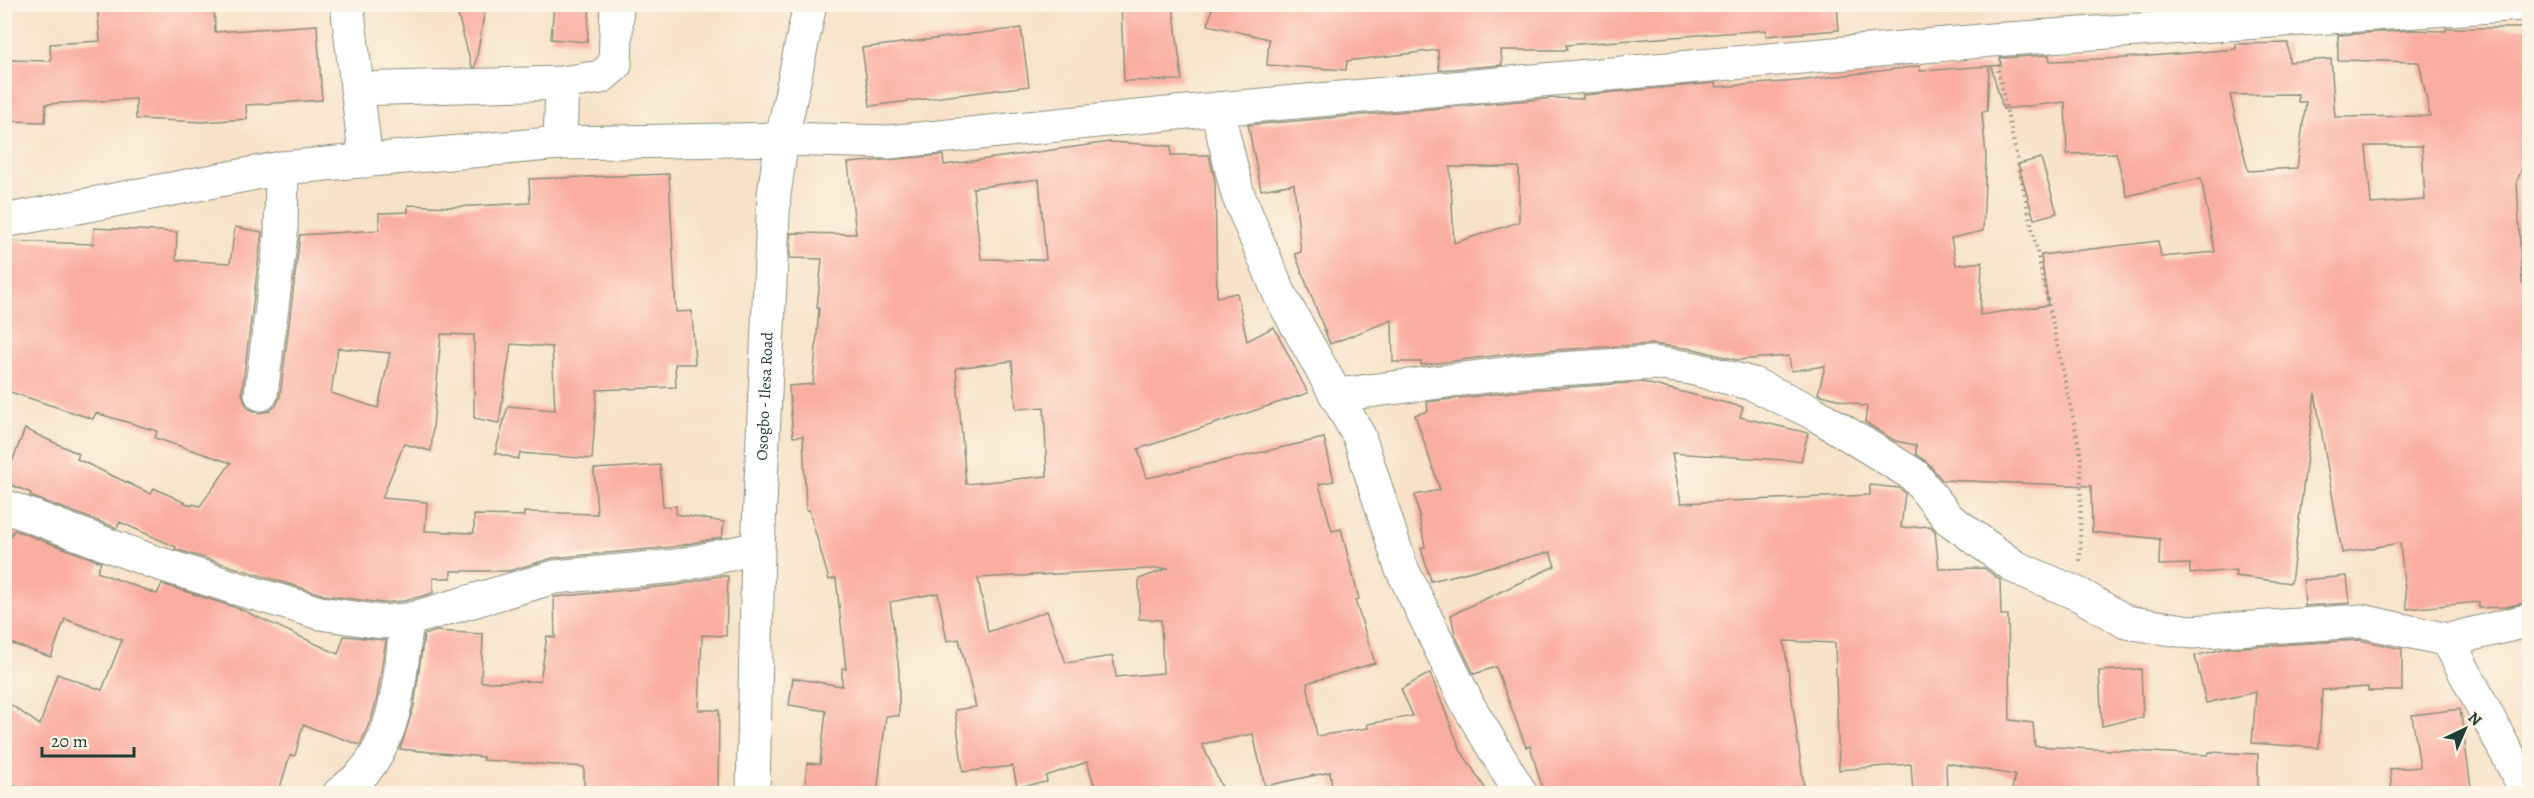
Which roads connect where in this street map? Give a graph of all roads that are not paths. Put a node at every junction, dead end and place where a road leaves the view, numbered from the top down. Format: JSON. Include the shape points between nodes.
{"nodes":[{"id":1,"x":347,"y":4,"type":"edge"},
{"id":2,"x":617,"y":4,"type":"edge"},
{"id":3,"x":810,"y":4,"type":"edge"},
{"id":4,"x":2521,"y":4,"type":"edge"},
{"id":5,"x":562,"y":83,"type":"junction"},
{"id":6,"x":357,"y":89,"type":"junction"},
{"id":7,"x":1217,"y":109,"type":"junction"},
{"id":8,"x":782,"y":139,"type":"junction"},
{"id":9,"x":560,"y":143,"type":"junction"},
{"id":10,"x":366,"y":161,"type":"junction"},
{"id":11,"x":282,"y":168,"type":"junction"},
{"id":12,"x":4,"y":221,"type":"edge"},
{"id":13,"x":261,"y":394,"type":"dead end"},
{"id":14,"x":1337,"y":395,"type":"junction"},
{"id":15,"x":4,"y":506,"type":"edge"},
{"id":16,"x":758,"y":548,"type":"junction"},
{"id":17,"x":407,"y":620,"type":"junction"},
{"id":18,"x":2529,"y":620,"type":"edge"},
{"id":19,"x":2448,"y":640,"type":"junction"},
{"id":20,"x":339,"y":794,"type":"edge"},
{"id":21,"x":753,"y":794,"type":"edge"},
{"id":22,"x":1521,"y":794,"type":"edge"},
{"id":23,"x":2528,"y":794,"type":"edge"}],
"edges":[{"from":1,"to":6,"type":"main road"},
{"from":2,"to":5,"type":"main road","via":[[615,65],[601,77]]},
{"from":3,"to":8,"type":"main road","name":"Osogbo - Ilesa Road"},
{"from":4,"to":7,"type":"main road","via":[[1992,40]]},
{"from":5,"to":6,"type":"main road"},
{"from":5,"to":9,"type":"main road"},
{"from":6,"to":10,"type":"main road"},
{"from":7,"to":8,"type":"main road","via":[[889,141]]},
{"from":7,"to":14,"type":"main road","via":[[1242,205],[1280,295]]},
{"from":8,"to":9,"type":"main road"},
{"from":8,"to":16,"type":"main road","name":"Osogbo - Ilesa Road","via":[[774,194]]},
{"from":9,"to":10,"type":"main road"},
{"from":10,"to":11,"type":"main road"},
{"from":11,"to":12,"type":"main road"},
{"from":11,"to":13,"type":"main road","via":[[281,235]]},
{"from":14,"to":19,"type":"main road","via":[[1526,371],[1653,363],[1691,368],[1753,384],[1812,412],[1914,475],[1949,519],[2014,567],[2080,595],[2126,622],[2191,632],[2362,621]]},
{"from":14,"to":22,"type":"main road","via":[[1359,436],[1401,567],[1468,705]]},
{"from":15,"to":17,"type":"main road","via":[[151,561],[320,613],[381,622]]},
{"from":16,"to":17,"type":"main road","via":[[676,566],[555,577]]},
{"from":16,"to":21,"type":"main road","name":"Osogbo - Ilesa Road"},
{"from":17,"to":20,"type":"main road","via":[[389,731],[361,776]]},
{"from":18,"to":19,"type":"main road"},
{"from":19,"to":23,"type":"main road"}]}
